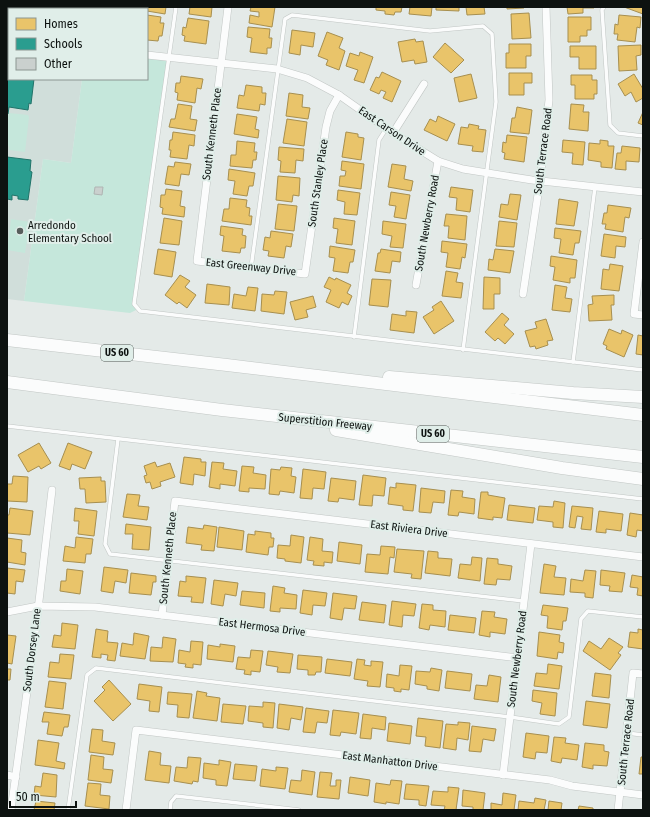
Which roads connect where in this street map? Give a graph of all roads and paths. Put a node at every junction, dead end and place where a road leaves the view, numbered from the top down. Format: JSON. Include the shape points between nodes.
{"nodes":[{"id":1,"x":176,"y":7,"type":"edge"},
{"id":2,"x":228,"y":7,"type":"edge"},
{"id":3,"x":546,"y":7,"type":"edge"},
{"id":4,"x":604,"y":7,"type":"edge"},
{"id":5,"x":148,"y":55,"type":"edge"},
{"id":6,"x":169,"y":57,"type":"junction"},
{"id":7,"x":220,"y":62,"type":"junction"},
{"id":8,"x":278,"y":69,"type":"junction"},
{"id":9,"x":424,"y":84,"type":"dead end"},
{"id":10,"x":339,"y":95,"type":"junction"},
{"id":11,"x":386,"y":129,"type":"junction"},
{"id":12,"x":393,"y":133,"type":"junction"},
{"id":13,"x":643,"y":136,"type":"edge"},
{"id":14,"x":438,"y":161,"type":"junction"},
{"id":15,"x":486,"y":174,"type":"junction"},
{"id":16,"x":540,"y":181,"type":"junction"},
{"id":17,"x":595,"y":187,"type":"junction"},
{"id":18,"x":643,"y":192,"type":"edge"},
{"id":19,"x":643,"y":242,"type":"edge"},
{"id":20,"x":197,"y":261,"type":"joint"},
{"id":21,"x":251,"y":268,"type":"junction"},
{"id":22,"x":305,"y":274,"type":"joint"},
{"id":23,"x":416,"y":285,"type":"dead end"},
{"id":24,"x":523,"y":294,"type":"dead end"},
{"id":25,"x":643,"y":315,"type":"edge"},
{"id":26,"x":354,"y":337,"type":"junction"},
{"id":27,"x":7,"y":340,"type":"edge"},
{"id":28,"x":463,"y":350,"type":"junction"},
{"id":29,"x":573,"y":362,"type":"junction"},
{"id":30,"x":227,"y":365,"type":"junction"},
{"id":31,"x":643,"y":370,"type":"edge"},
{"id":32,"x":7,"y":382,"type":"edge"},
{"id":33,"x":643,"y":398,"type":"edge"},
{"id":34,"x":222,"y":410,"type":"junction"},
{"id":35,"x":643,"y":415,"type":"edge"},
{"id":36,"x":7,"y":426,"type":"edge"},
{"id":37,"x":118,"y":439,"type":"junction"},
{"id":38,"x":643,"y":457,"type":"edge"},
{"id":39,"x":643,"y":479,"type":"edge"},
{"id":40,"x":52,"y":490,"type":"dead end"},
{"id":41,"x":643,"y":498,"type":"edge"},
{"id":42,"x":175,"y":502,"type":"joint"},
{"id":43,"x":531,"y":544,"type":"junction"},
{"id":44,"x":643,"y":557,"type":"edge"},
{"id":45,"x":168,"y":561,"type":"junction"},
{"id":46,"x":525,"y":602,"type":"junction"},
{"id":47,"x":38,"y":606,"type":"junction"},
{"id":48,"x":7,"y":612,"type":"edge"},
{"id":49,"x":162,"y":615,"type":"junction"},
{"id":50,"x":643,"y":617,"type":"edge"},
{"id":51,"x":518,"y":658,"type":"junction"},
{"id":52,"x":643,"y":674,"type":"edge"},
{"id":53,"x":510,"y":716,"type":"junction"},
{"id":54,"x":627,"y":733,"type":"junction"},
{"id":55,"x":643,"y":735,"type":"edge"},
{"id":56,"x":503,"y":774,"type":"junction"},
{"id":57,"x":7,"y":776,"type":"edge"},
{"id":58,"x":16,"y":777,"type":"junction"},
{"id":59,"x":620,"y":793,"type":"junction"},
{"id":60,"x":643,"y":795,"type":"edge"},
{"id":61,"x":11,"y":810,"type":"edge"},
{"id":62,"x":68,"y":810,"type":"edge"},
{"id":63,"x":126,"y":810,"type":"edge"},
{"id":64,"x":170,"y":810,"type":"edge"},
{"id":65,"x":299,"y":810,"type":"edge"},
{"id":66,"x":618,"y":810,"type":"edge"}],
"edges":[{"from":1,"to":6,"type":"lane"},
{"from":2,"to":7,"type":"street","name":"South Kenneth Place"},
{"from":3,"to":16,"type":"street","name":"South Terrace Road","via":[[549,100]]},
{"from":4,"to":13,"type":"lane","via":[[602,10],[610,125],[618,133]]},
{"from":5,"to":6,"type":"street","name":"East Carson Drive"},
{"from":6,"to":7,"type":"street","name":"East Carson Drive"},
{"from":6,"to":26,"type":"lane","via":[[134,304],[140,312]]},
{"from":7,"to":8,"type":"street","name":"East Carson Drive"},
{"from":7,"to":20,"type":"street","name":"South Kenneth Place"},
{"from":8,"to":10,"type":"street","name":"East Carson Drive","via":[[307,78]]},
{"from":8,"to":15,"type":"lane","via":[[285,19],[292,15],[430,31],[483,26],[492,34],[496,102]]},
{"from":8,"to":21,"type":"lane"},
{"from":9,"to":12,"type":"street"},
{"from":10,"to":11,"type":"street","name":"East Carson Drive"},
{"from":10,"to":22,"type":"street","name":"South Stanley Place","via":[[330,111],[326,127]]},
{"from":11,"to":12,"type":"street","name":"East Carson Drive"},
{"from":11,"to":26,"type":"lane","via":[[379,140]]},
{"from":12,"to":14,"type":"street","name":"East Carson Drive"},
{"from":14,"to":15,"type":"street","name":"East Carson Drive"},
{"from":14,"to":23,"type":"street","name":"South Newberry Road"},
{"from":15,"to":16,"type":"street","name":"East Carson Drive"},
{"from":15,"to":28,"type":"lane"},
{"from":16,"to":17,"type":"street","name":"East Carson Drive"},
{"from":16,"to":24,"type":"street","name":"South Terrace Road"},
{"from":17,"to":18,"type":"street","name":"East Carson Drive"},
{"from":17,"to":29,"type":"lane"},
{"from":19,"to":25,"type":"street","via":[[634,314]]},
{"from":20,"to":21,"type":"street","name":"East Greenway Drive"},
{"from":21,"to":22,"type":"street","name":"East Greenway Drive"},
{"from":26,"to":28,"type":"lane"},
{"from":27,"to":30,"type":"highway","number":"US 60"},
{"from":28,"to":29,"type":"lane"},
{"from":29,"to":31,"type":"lane"},
{"from":30,"to":33,"type":"highway"},
{"from":30,"to":35,"type":"highway","number":"US 60"},
{"from":32,"to":34,"type":"highway","name":"Superstition Freeway","number":"US 60"},
{"from":34,"to":38,"type":"highway","name":"Superstition Freeway","number":"US 60"},
{"from":34,"to":39,"type":"highway","via":[[453,451]]},
{"from":36,"to":37,"type":"lane"},
{"from":37,"to":41,"type":"lane"},
{"from":37,"to":45,"type":"lane","via":[[105,544],[110,554]]},
{"from":40,"to":47,"type":"street","name":"South Dorsey Lane"},
{"from":42,"to":43,"type":"street","name":"East Riviera Drive"},
{"from":42,"to":45,"type":"street","name":"South Kenneth Place"},
{"from":43,"to":44,"type":"street","name":"East Riviera Drive"},
{"from":43,"to":46,"type":"street","name":"South Newberry Road"},
{"from":45,"to":46,"type":"lane"},
{"from":45,"to":49,"type":"street","name":"South Kenneth Place"},
{"from":46,"to":51,"type":"street","name":"South Newberry Road"},
{"from":47,"to":48,"type":"street","name":"East Hermosa Drive"},
{"from":47,"to":49,"type":"street","name":"East Hermosa Drive","via":[[95,607]]},
{"from":47,"to":58,"type":"street","name":"South Dorsey Lane"},
{"from":49,"to":51,"type":"street","name":"East Hermosa Drive"},
{"from":50,"to":53,"type":"lane","via":[[588,611],[581,619],[569,717],[559,724]]},
{"from":51,"to":53,"type":"street","name":"South Newberry Road"},
{"from":52,"to":54,"type":"street","name":"South Terrace Road","via":[[633,673]]},
{"from":53,"to":56,"type":"street","name":"South Newberry Road"},
{"from":53,"to":62,"type":"lane","via":[[96,668],[87,675]]},
{"from":54,"to":55,"type":"lane"},
{"from":54,"to":59,"type":"street","name":"South Terrace Road"},
{"from":56,"to":59,"type":"street","name":"East Manhatton Drive"},
{"from":56,"to":63,"type":"street","name":"East Manhatton Drive","via":[[136,730]]},
{"from":57,"to":58,"type":"street"},
{"from":58,"to":61,"type":"street","name":"South Dorsey Lane"},
{"from":59,"to":60,"type":"street","name":"East Manhatton Drive"},
{"from":59,"to":66,"type":"street","name":"South Terrace Road"},
{"from":64,"to":65,"type":"lane","via":[[171,802],[176,796]]}]}
